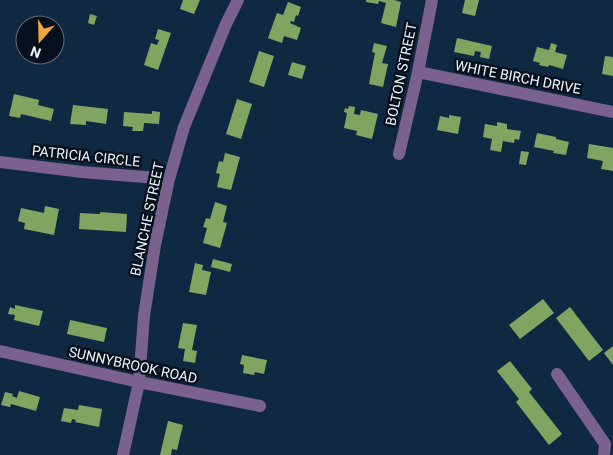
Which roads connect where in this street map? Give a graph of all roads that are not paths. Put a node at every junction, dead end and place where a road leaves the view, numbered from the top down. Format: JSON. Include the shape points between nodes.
{"nodes":[{"id":1,"x":238,"y":0,"type":"edge"},
{"id":2,"x":432,"y":0,"type":"edge"},
{"id":3,"x":418,"y":72,"type":"junction"},
{"id":4,"x":613,"y":112,"type":"edge"},
{"id":5,"x":399,"y":154,"type":"dead end"},
{"id":6,"x":0,"y":162,"type":"edge"},
{"id":7,"x":169,"y":179,"type":"junction"},
{"id":8,"x":0,"y":352,"type":"edge"},
{"id":9,"x":557,"y":374,"type":"dead end"},
{"id":10,"x":139,"y":382,"type":"junction"},
{"id":11,"x":260,"y":406,"type":"dead end"},
{"id":12,"x":123,"y":455,"type":"edge"},
{"id":13,"x":604,"y":455,"type":"edge"}],
"edges":[{"from":1,"to":7,"type":"street","name":"BLANCHE STREET","via":[[184,127]]},
{"from":2,"to":3,"type":"street","name":"BOLTON STREET"},
{"from":3,"to":4,"type":"street","name":"WHITE BIRCH DRIVE"},
{"from":3,"to":5,"type":"street","name":"BOLTON STREET"},
{"from":6,"to":7,"type":"street","name":"PATRICIA CIRCLE"},
{"from":7,"to":10,"type":"street","name":"BLANCHE STREET","via":[[144,316]]},
{"from":8,"to":10,"type":"street","name":"SUNNYBROOK ROAD"},
{"from":9,"to":13,"type":"street","via":[[605,444]]},
{"from":10,"to":11,"type":"street","name":"SUNNYBROOK ROAD"},
{"from":10,"to":12,"type":"street","name":"BLANCHE STREET"}]}
